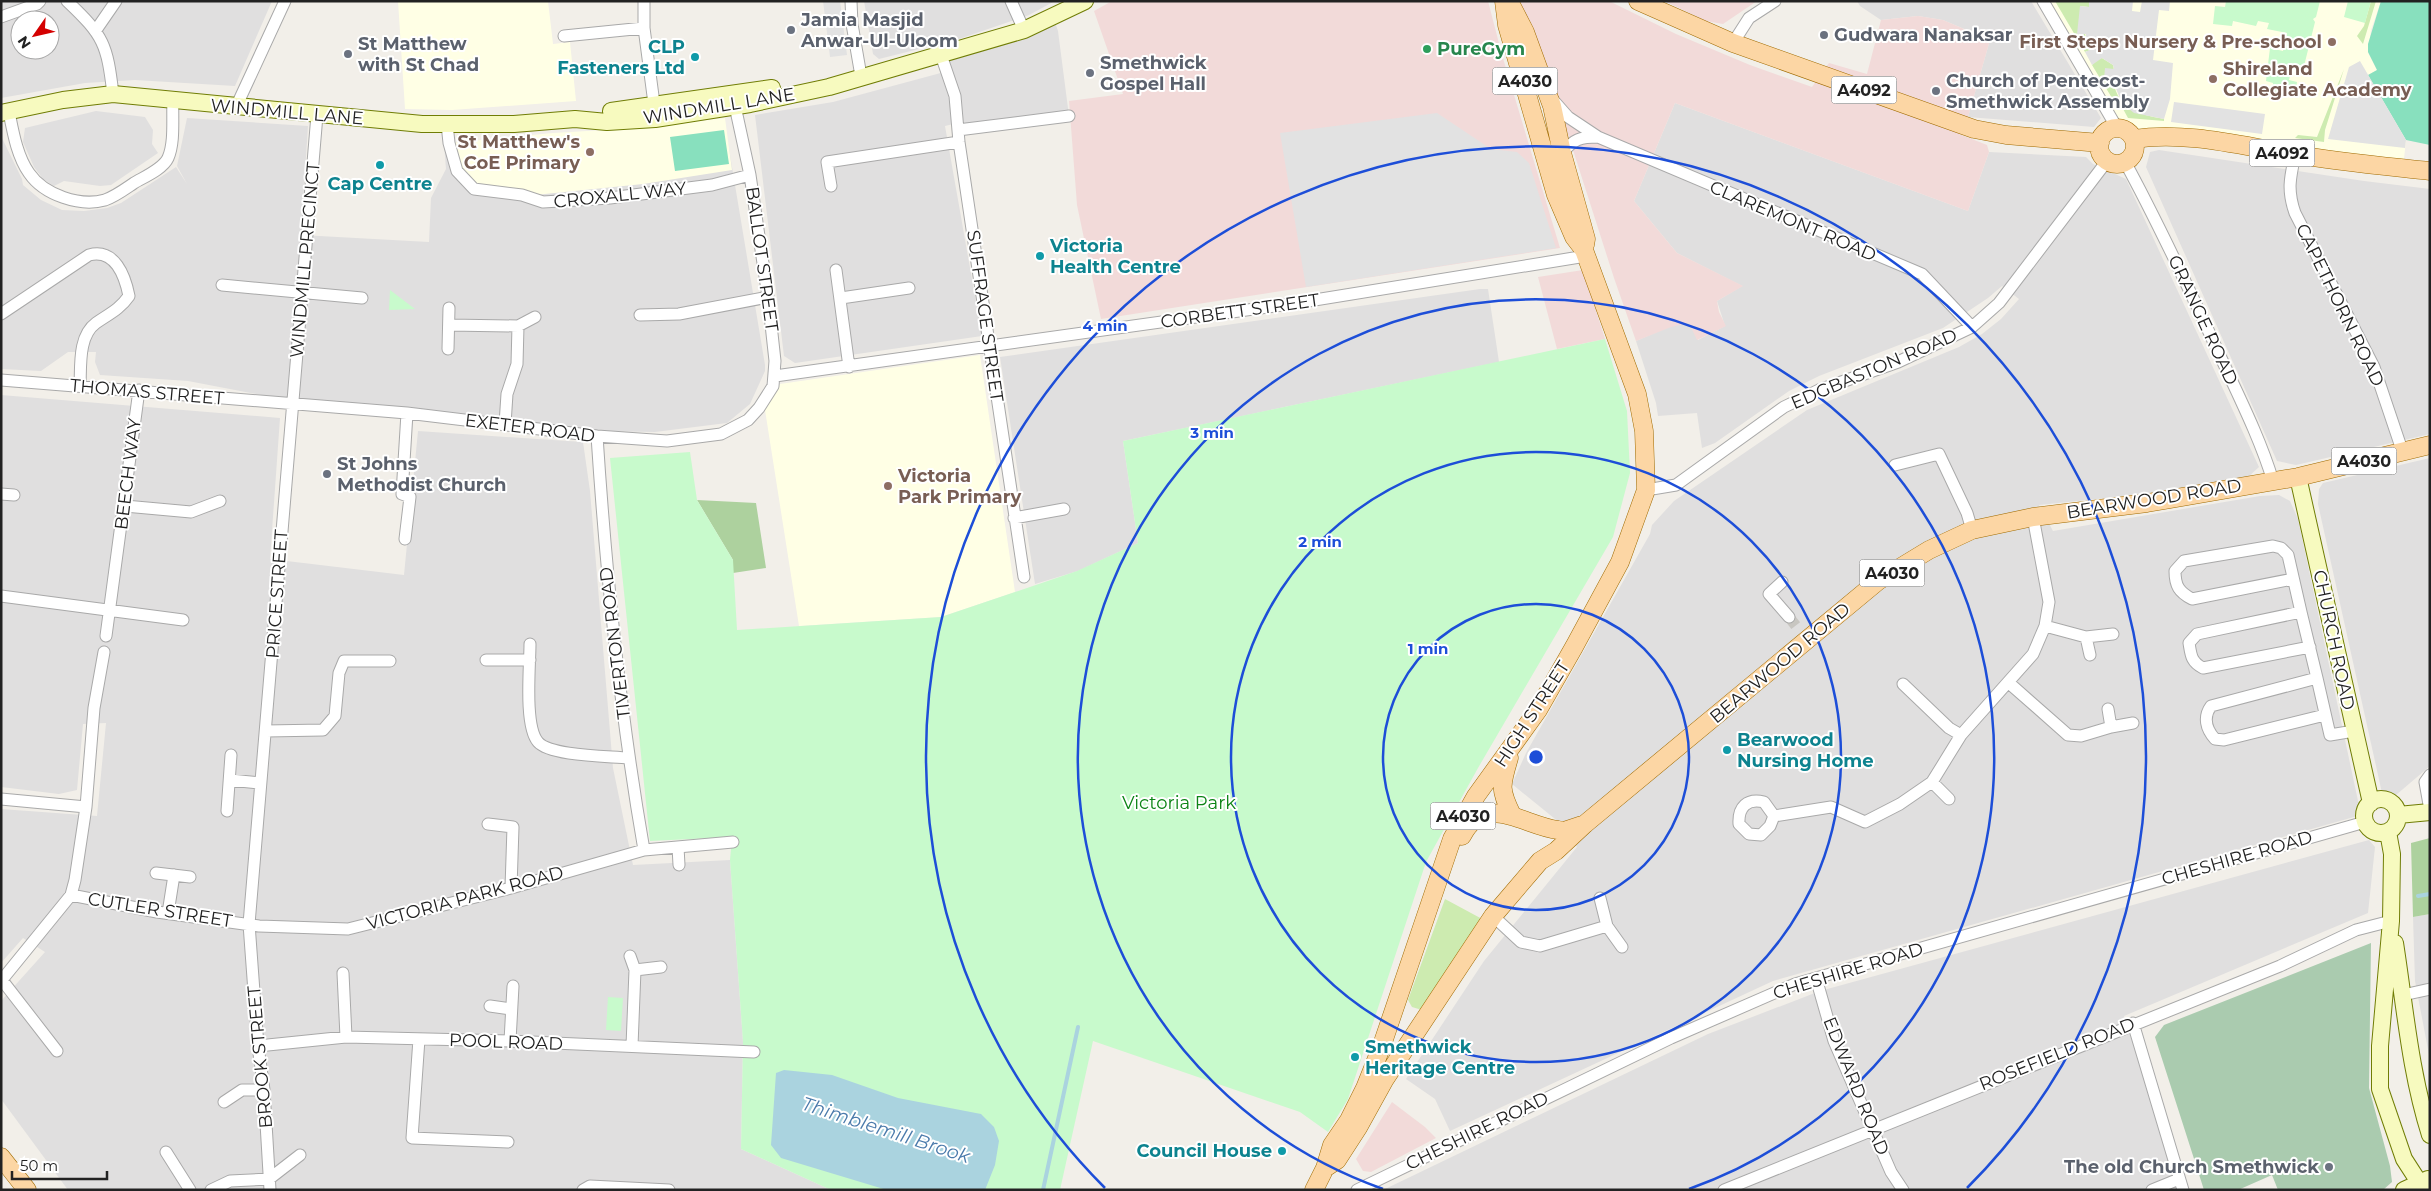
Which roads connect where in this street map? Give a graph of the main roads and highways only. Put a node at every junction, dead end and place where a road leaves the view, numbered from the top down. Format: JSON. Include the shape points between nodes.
{"nodes":[{"id":1,"x":1085,"y":1,"type":"edge"},
{"id":2,"x":1504,"y":1,"type":"edge"},
{"id":3,"x":1509,"y":1,"type":"edge"},
{"id":4,"x":1638,"y":1,"type":"edge"},
{"id":5,"x":1547,"y":93,"type":"junction"},
{"id":6,"x":739,"y":100,"type":"junction"},
{"id":7,"x":5,"y":112,"type":"edge"},
{"id":8,"x":655,"y":112,"type":"junction"},
{"id":9,"x":1538,"y":127,"type":"junction"},
{"id":10,"x":2134,"y":139,"type":"junction"},
{"id":11,"x":2100,"y":143,"type":"junction"},
{"id":12,"x":1554,"y":157,"type":"junction"},
{"id":13,"x":2430,"y":171,"type":"edge"},
{"id":14,"x":2430,"y":445,"type":"edge"},
{"id":15,"x":2298,"y":477,"type":"junction"},
{"id":16,"x":1512,"y":748,"type":"junction"},
{"id":17,"x":2371,"y":803,"type":"junction"},
{"id":18,"x":2430,"y":811,"type":"edge"},
{"id":19,"x":1512,"y":815,"type":"junction"},
{"id":20,"x":2398,"y":815,"type":"junction"},
{"id":21,"x":1585,"y":824,"type":"junction"},
{"id":22,"x":1538,"y":825,"type":"junction"},
{"id":23,"x":2388,"y":832,"type":"junction"},
{"id":24,"x":1540,"y":861,"type":"junction"},
{"id":25,"x":1432,"y":894,"type":"junction"},
{"id":26,"x":2391,"y":921,"type":"junction"},
{"id":27,"x":1397,"y":1005,"type":"junction"},
{"id":28,"x":1429,"y":1012,"type":"junction"},
{"id":29,"x":1382,"y":1048,"type":"junction"},
{"id":30,"x":1401,"y":1056,"type":"junction"},
{"id":31,"x":2430,"y":1135,"type":"edge"},
{"id":32,"x":1,"y":1157,"type":"edge"},
{"id":33,"x":1326,"y":1168,"type":"junction"},
{"id":34,"x":2419,"y":1185,"type":"edge"},
{"id":35,"x":26,"y":1190,"type":"edge"},
{"id":36,"x":1314,"y":1190,"type":"edge"}],
"edges":[{"from":1,"to":6,"type":"main road","name":"WINDMILL LANE","via":[[1024,30],[941,55],[829,87]]},
{"from":2,"to":9,"type":"main road","number":"A4030","via":[[1507,25]]},
{"from":3,"to":5,"type":"main road","number":"A4030","via":[[1525,32]]},
{"from":4,"to":11,"type":"main road","number":"A4092","via":[[1733,43],[1974,129]]},
{"from":5,"to":9,"type":"main road","via":[[1544,120]]},
{"from":5,"to":12,"type":"main road","number":"A4030","via":[[1552,106]]},
{"from":6,"to":8,"type":"main road","name":"WINDMILL LANE","via":[[707,98]]},
{"from":6,"to":8,"type":"main road","name":"WINDMILL LANE","via":[[689,114]]},
{"from":7,"to":8,"type":"main road","name":"WINDMILL LANE","via":[[113,94],[317,115],[447,124],[514,124],[575,119],[596,113]]},
{"from":9,"to":12,"type":"main road","via":[[1549,132]]},
{"from":10,"to":11,"type":"main road","via":[[2128,132],[2117,128],[2106,132]]},
{"from":10,"to":11,"type":"main road","via":[[2133,152],[2125,162],[2116,164],[2107,161],[2100,151]]},
{"from":10,"to":13,"type":"main road","number":"A4092","via":[[2154,136],[2215,141],[2295,155]]},
{"from":12,"to":16,"type":"main road","name":"HIGH STREET","number":"A4030","via":[[1586,238],[1585,253],[1636,394],[1644,431],[1646,490],[1620,562],[1547,695]]},
{"from":14,"to":15,"type":"main road","name":"BEARWOOD ROAD","number":"A4030"},
{"from":15,"to":17,"type":"main road","name":"CHURCH ROAD"},
{"from":15,"to":21,"type":"main road","name":"BEARWOOD ROAD","number":"A4030","via":[[2147,503],[2033,517],[1972,530],[1929,550],[1878,581],[1803,635]]},
{"from":16,"to":19,"type":"main road","number":"A4030","via":[[1502,794]]},
{"from":16,"to":25,"type":"main road","name":"HIGH STREET","number":"A4030","via":[[1463,817],[1446,852]]},
{"from":17,"to":20,"type":"main road","via":[[2386,800]]},
{"from":17,"to":23,"type":"main road","via":[[2365,812],[2368,827],[2377,833]]},
{"from":18,"to":20,"type":"main road"},
{"from":19,"to":22,"type":"main road","number":"A4030"},
{"from":19,"to":25,"type":"main road","number":"A4030","via":[[1489,814],[1472,820]]},
{"from":20,"to":23,"type":"main road","via":[[2396,825]]},
{"from":21,"to":22,"type":"main road","number":"A4030","via":[[1564,831]]},
{"from":21,"to":24,"type":"main road","name":"BEARWOOD ROAD","number":"A4030"},
{"from":22,"to":24,"type":"main road","via":[[1544,836]]},
{"from":23,"to":26,"type":"main road","via":[[2391,844]]},
{"from":24,"to":28,"type":"main road","name":"BEARWOOD ROAD","number":"A4030","via":[[1493,916]]},
{"from":25,"to":27,"type":"main road","name":"HIGH STREET","number":"A4030"},
{"from":26,"to":31,"type":"main road","via":[[2407,1036]]},
{"from":26,"to":34,"type":"main road","via":[[2382,1010],[2380,1089],[2404,1159]]},
{"from":27,"to":28,"type":"main road","via":[[1404,1013],[1415,1017]]},
{"from":27,"to":29,"type":"main road","name":"HIGH STREET","number":"A4030"},
{"from":28,"to":30,"type":"main road","name":"BEARWOOD ROAD","number":"A4030"},
{"from":29,"to":30,"type":"main road","via":[[1393,1057]]},
{"from":29,"to":33,"type":"main road","name":"HIGH STREET","number":"A4030","via":[[1366,1088],[1332,1145]]},
{"from":30,"to":33,"type":"main road","name":"HIGH STREET","number":"A4030","via":[[1342,1153]]},
{"from":32,"to":35,"type":"main road"},
{"from":33,"to":36,"type":"main road","name":"HIGH STREET","number":"A4030"}]}
